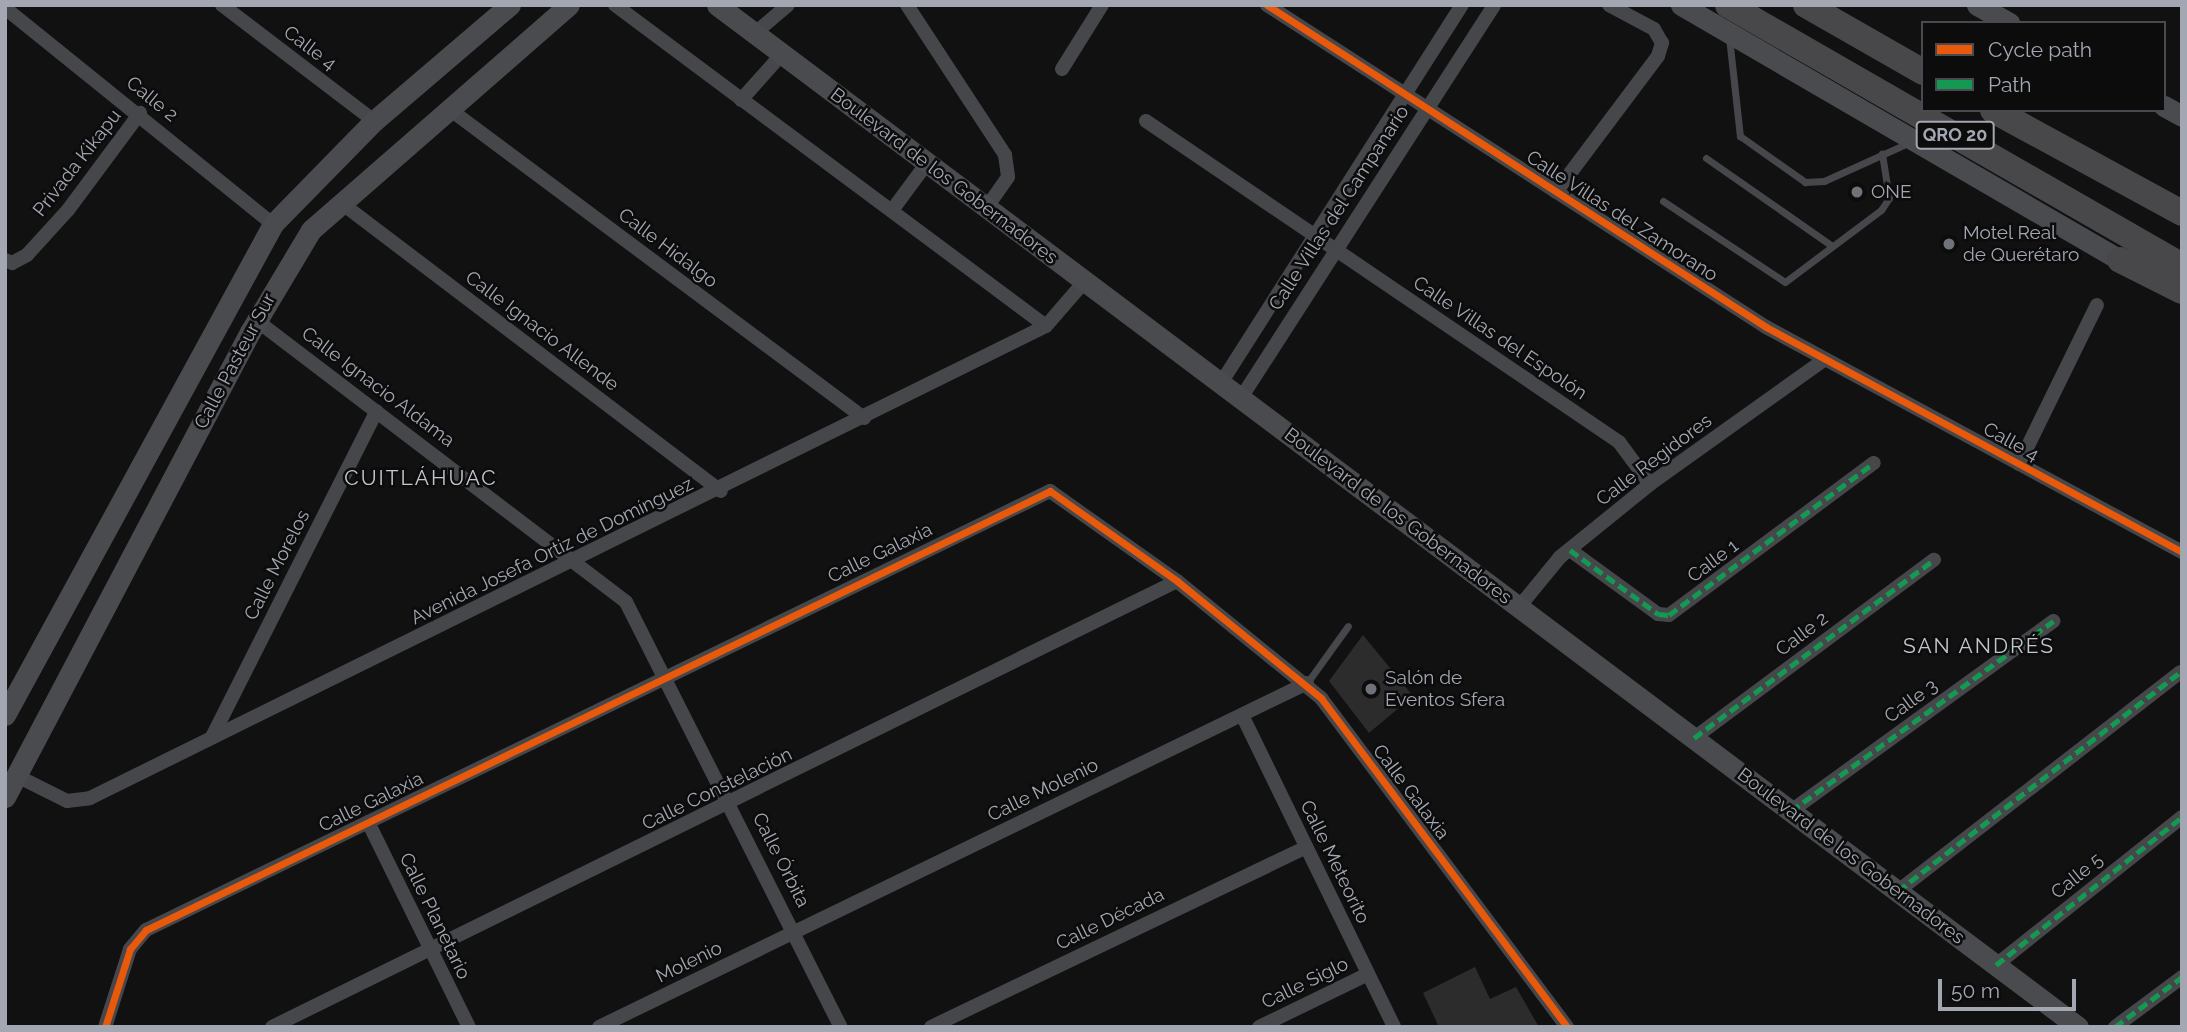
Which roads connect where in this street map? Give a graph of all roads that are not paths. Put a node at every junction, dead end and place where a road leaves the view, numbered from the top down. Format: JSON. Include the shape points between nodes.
{"nodes":[{"id":1,"x":222,"y":5,"type":"edge"},
{"id":2,"x":510,"y":5,"type":"edge"},
{"id":3,"x":569,"y":5,"type":"edge"},
{"id":4,"x":615,"y":5,"type":"edge"},
{"id":5,"x":717,"y":5,"type":"edge"},
{"id":6,"x":788,"y":5,"type":"edge"},
{"id":7,"x":907,"y":5,"type":"edge"},
{"id":8,"x":1102,"y":5,"type":"edge"},
{"id":9,"x":1267,"y":5,"type":"edge"},
{"id":10,"x":1462,"y":5,"type":"edge"},
{"id":11,"x":1494,"y":5,"type":"edge"},
{"id":12,"x":1609,"y":5,"type":"edge"},
{"id":13,"x":1681,"y":5,"type":"edge"},
{"id":14,"x":1728,"y":5,"type":"edge"},
{"id":15,"x":1806,"y":5,"type":"edge"},
{"id":16,"x":1977,"y":5,"type":"edge"},
{"id":17,"x":5,"y":8,"type":"edge"},
{"id":18,"x":2002,"y":21,"type":"edge"},
{"id":19,"x":755,"y":33,"type":"junction"},
{"id":20,"x":1729,"y":33,"type":"junction"},
{"id":21,"x":782,"y":54,"type":"junction"},
{"id":22,"x":1062,"y":69,"type":"dead end"},
{"id":23,"x":1921,"y":71,"type":"edge"},
{"id":24,"x":1405,"y":96,"type":"junction"},
{"id":25,"x":741,"y":100,"type":"junction"},
{"id":26,"x":2166,"y":107,"type":"edge"},
{"id":27,"x":448,"y":108,"type":"junction"},
{"id":28,"x":1425,"y":109,"type":"junction"},
{"id":29,"x":1997,"y":112,"type":"edge"},
{"id":30,"x":139,"y":113,"type":"junction"},
{"id":31,"x":2182,"y":116,"type":"edge"},
{"id":32,"x":374,"y":121,"type":"junction"},
{"id":33,"x":1146,"y":121,"type":"dead end"},
{"id":34,"x":1914,"y":140,"type":"junction"},
{"id":35,"x":1882,"y":155,"type":"junction"},
{"id":36,"x":1706,"y":158,"type":"dead end"},
{"id":37,"x":927,"y":163,"type":"junction"},
{"id":38,"x":2108,"y":170,"type":"junction"},
{"id":39,"x":1556,"y":192,"type":"junction"},
{"id":40,"x":2182,"y":200,"type":"edge"},
{"id":41,"x":1663,"y":201,"type":"dead end"},
{"id":42,"x":340,"y":202,"type":"junction"},
{"id":43,"x":987,"y":207,"type":"junction"},
{"id":44,"x":893,"y":209,"type":"junction"},
{"id":45,"x":2182,"y":213,"type":"edge"},
{"id":46,"x":273,"y":224,"type":"junction"},
{"id":47,"x":1315,"y":236,"type":"junction"},
{"id":48,"x":1832,"y":246,"type":"junction"},
{"id":49,"x":1335,"y":249,"type":"junction"},
{"id":50,"x":2120,"y":260,"type":"junction"},
{"id":51,"x":8,"y":262,"type":"edge"},
{"id":52,"x":2182,"y":266,"type":"edge"},
{"id":53,"x":2182,"y":280,"type":"edge"},
{"id":54,"x":1085,"y":281,"type":"junction"},
{"id":55,"x":2182,"y":291,"type":"edge"},
{"id":56,"x":2097,"y":305,"type":"dead end"},
{"id":57,"x":256,"y":320,"type":"junction"},
{"id":58,"x":1046,"y":326,"type":"junction"},
{"id":59,"x":1825,"y":359,"type":"junction"},
{"id":60,"x":1221,"y":383,"type":"junction"},
{"id":61,"x":1241,"y":398,"type":"junction"},
{"id":62,"x":377,"y":411,"type":"junction"},
{"id":63,"x":864,"y":418,"type":"junction"},
{"id":64,"x":1874,"y":463,"type":"dead end"},
{"id":65,"x":2019,"y":464,"type":"junction"},
{"id":66,"x":1650,"y":484,"type":"junction"},
{"id":67,"x":721,"y":491,"type":"junction"},
{"id":68,"x":1570,"y":550,"type":"junction"},
{"id":69,"x":2182,"y":552,"type":"edge"},
{"id":70,"x":577,"y":560,"type":"junction"},
{"id":71,"x":1934,"y":560,"type":"dead end"},
{"id":72,"x":1177,"y":581,"type":"junction"},
{"id":73,"x":1519,"y":607,"type":"junction"},
{"id":74,"x":2053,"y":621,"type":"dead end"},
{"id":75,"x":1348,"y":626,"type":"dead end"},
{"id":76,"x":2180,"y":672,"type":"edge"},
{"id":77,"x":667,"y":674,"type":"junction"},
{"id":78,"x":1307,"y":683,"type":"junction"},
{"id":79,"x":5,"y":715,"type":"edge"},
{"id":80,"x":1242,"y":715,"type":"junction"},
{"id":81,"x":212,"y":737,"type":"junction"},
{"id":82,"x":1694,"y":738,"type":"junction"},
{"id":83,"x":17,"y":776,"type":"junction"},
{"id":84,"x":5,"y":797,"type":"edge"},
{"id":85,"x":730,"y":804,"type":"junction"},
{"id":86,"x":1791,"y":811,"type":"junction"},
{"id":87,"x":2182,"y":817,"type":"edge"},
{"id":88,"x":368,"y":822,"type":"junction"},
{"id":89,"x":1306,"y":846,"type":"junction"},
{"id":90,"x":1898,"y":891,"type":"junction"},
{"id":91,"x":795,"y":932,"type":"junction"},
{"id":92,"x":430,"y":949,"type":"junction"},
{"id":93,"x":1996,"y":965,"type":"junction"},
{"id":94,"x":1368,"y":974,"type":"junction"},
{"id":95,"x":2182,"y":977,"type":"edge"},
{"id":96,"x":105,"y":1027,"type":"edge"},
{"id":97,"x":272,"y":1027,"type":"edge"},
{"id":98,"x":469,"y":1027,"type":"edge"},
{"id":99,"x":599,"y":1027,"type":"edge"},
{"id":100,"x":841,"y":1027,"type":"edge"},
{"id":101,"x":931,"y":1027,"type":"edge"},
{"id":102,"x":1258,"y":1027,"type":"edge"},
{"id":103,"x":1394,"y":1027,"type":"edge"},
{"id":104,"x":1567,"y":1027,"type":"edge"},
{"id":105,"x":2078,"y":1027,"type":"edge"},
{"id":106,"x":2115,"y":1027,"type":"edge"}],
"edges":[{"from":1,"to":32,"type":"street","name":"Calle 4"},
{"from":2,"to":32,"type":"street","name":"Calle Pasteur Sur"},
{"from":3,"to":27,"type":"street","name":"Calle Pasteur Sur"},
{"from":4,"to":25,"type":"street"},
{"from":5,"to":19,"type":"street","name":"Boulevard de los Gobernadores"},
{"from":6,"to":19,"type":"street"},
{"from":7,"to":43,"type":"street","via":[[1006,155],[1008,177]]},
{"from":8,"to":22,"type":"street"},
{"from":9,"to":24,"type":"street","name":"Calle Villas del Zamorano"},
{"from":10,"to":24,"type":"street","name":"Calle Villas del Campanario"},
{"from":11,"to":28,"type":"street","name":"Calle Villas del Campanario"},
{"from":12,"to":39,"type":"street","via":[[1654,29],[1662,43],[1658,56]]},
{"from":13,"to":20,"type":"street"},
{"from":14,"to":52,"type":"highway","number":"QRO 20"},
{"from":15,"to":23,"type":"highway"},
{"from":16,"to":18,"type":"street"},
{"from":17,"to":30,"type":"street","name":"Calle 2"},
{"from":19,"to":21,"type":"street","name":"Boulevard de los Gobernadores"},
{"from":20,"to":34,"type":"street"},
{"from":20,"to":35,"type":"lane","via":[[1736,125],[1746,146],[1814,184]]},
{"from":21,"to":25,"type":"street"},
{"from":21,"to":37,"type":"street","name":"Boulevard de los Gobernadores"},
{"from":24,"to":28,"type":"street","name":"Calle Villas del Zamorano"},
{"from":24,"to":47,"type":"street","name":"Calle Villas del Campanario"},
{"from":25,"to":44,"type":"street"},
{"from":26,"to":31,"type":"street"},
{"from":27,"to":42,"type":"street","name":"Calle Pasteur Sur"},
{"from":27,"to":63,"type":"street","name":"Calle Hidalgo"},
{"from":28,"to":39,"type":"street","name":"Calle Villas del Zamorano"},
{"from":28,"to":49,"type":"street","name":"Calle Villas del Campanario"},
{"from":29,"to":38,"type":"highway","number":"QRO 20"},
{"from":30,"to":46,"type":"street","name":"Calle 2"},
{"from":30,"to":51,"type":"street","name":"Privada Kikapu","via":[[68,210],[27,255]]},
{"from":32,"to":46,"type":"street","name":"Calle Pasteur Sur"},
{"from":33,"to":47,"type":"street","name":"Calle Villas del Espolón"},
{"from":34,"to":35,"type":"lane"},
{"from":34,"to":50,"type":"street"},
{"from":35,"to":48,"type":"lane","via":[[1889,198]]},
{"from":36,"to":48,"type":"lane"},
{"from":37,"to":43,"type":"street","name":"Boulevard de los Gobernadores"},
{"from":37,"to":44,"type":"street"},
{"from":38,"to":40,"type":"highway"},
{"from":38,"to":45,"type":"highway","number":"QRO 20"},
{"from":39,"to":59,"type":"street","name":"Calle Villas del Zamorano","via":[[1766,327]]},
{"from":41,"to":48,"type":"lane","via":[[1785,282]]},
{"from":42,"to":57,"type":"street","name":"Calle Pasteur Sur","via":[[290,261]]},
{"from":42,"to":67,"type":"street","name":"Calle Ignacio Allende"},
{"from":43,"to":54,"type":"street","name":"Boulevard de los Gobernadores"},
{"from":44,"to":58,"type":"street"},
{"from":46,"to":79,"type":"street","name":"Calle Pasteur Sur"},
{"from":47,"to":49,"type":"street","name":"Calle Villas del Espolón"},
{"from":47,"to":60,"type":"street","name":"Calle Villas del Campanario"},
{"from":49,"to":61,"type":"street","name":"Calle Villas del Campanario"},
{"from":49,"to":66,"type":"street","name":"Calle Villas del Espolón","via":[[1619,442]]},
{"from":50,"to":53,"type":"highway"},
{"from":50,"to":55,"type":"highway"},
{"from":54,"to":58,"type":"street","name":"Avenida Josefa Ortiz de Domínguez"},
{"from":54,"to":60,"type":"street","name":"Boulevard de los Gobernadores"},
{"from":56,"to":65,"type":"street"},
{"from":57,"to":62,"type":"street","name":"Calle Ignacio Aldama"},
{"from":57,"to":83,"type":"street","name":"Calle Pasteur Sur"},
{"from":58,"to":63,"type":"street","name":"Avenida Josefa Ortiz de Domínguez"},
{"from":59,"to":65,"type":"street","name":"Calle 4"},
{"from":59,"to":66,"type":"street","name":"Calle Regidores"},
{"from":60,"to":61,"type":"street","name":"Boulevard de los Gobernadores"},
{"from":61,"to":73,"type":"street","name":"Boulevard de los Gobernadores"},
{"from":62,"to":70,"type":"street","name":"Calle Ignacio Aldama"},
{"from":62,"to":81,"type":"street","name":"Calle Morelos"},
{"from":63,"to":67,"type":"street","name":"Avenida Josefa Ortiz de Domínguez"},
{"from":64,"to":68,"type":"street","name":"Calle 1","via":[[1669,615],[1658,614]]},
{"from":65,"to":69,"type":"street","name":"Calle 4"},
{"from":66,"to":68,"type":"street","name":"Calle Regidores"},
{"from":67,"to":70,"type":"street","name":"Avenida Josefa Ortiz de Domínguez"},
{"from":68,"to":73,"type":"street","name":"Calle Regidores"},
{"from":70,"to":77,"type":"street","name":"Calle Ignacio Aldama","via":[[626,602]]},
{"from":70,"to":81,"type":"street","name":"Avenida Josefa Ortiz de Domínguez"},
{"from":71,"to":82,"type":"street","name":"Calle 2"},
{"from":72,"to":77,"type":"street","name":"Calle Galaxia","via":[[1060,495],[1042,492]]},
{"from":72,"to":78,"type":"street","name":"Calle Galaxia"},
{"from":72,"to":85,"type":"street","name":"Calle Constelación"},
{"from":73,"to":82,"type":"street","name":"Boulevard de los Gobernadores"},
{"from":74,"to":86,"type":"street","name":"Calle 3"},
{"from":75,"to":78,"type":"lane"},
{"from":76,"to":90,"type":"street"},
{"from":77,"to":85,"type":"street","name":"Calle Órbita"},
{"from":77,"to":88,"type":"street","name":"Calle Galaxia"},
{"from":78,"to":80,"type":"street","name":"Calle Molenio"},
{"from":78,"to":104,"type":"street","name":"Calle Galaxia"},
{"from":80,"to":89,"type":"street","name":"Calle Meteorito"},
{"from":80,"to":91,"type":"street","name":"Calle Molenio"},
{"from":81,"to":83,"type":"street","name":"Avenida Josefa Ortiz de Domínguez","via":[[80,802]]},
{"from":82,"to":86,"type":"street","name":"Boulevard de los Gobernadores"},
{"from":83,"to":84,"type":"street","name":"Calle Pasteur Sur"},
{"from":85,"to":91,"type":"street","name":"Calle Órbita"},
{"from":85,"to":92,"type":"street","name":"Calle Constelación"},
{"from":86,"to":90,"type":"street","name":"Boulevard de los Gobernadores"},
{"from":87,"to":93,"type":"street","name":"Calle 5"},
{"from":88,"to":92,"type":"street","name":"Calle Planetario"},
{"from":88,"to":96,"type":"street","name":"Calle Galaxia","via":[[137,937]]},
{"from":89,"to":94,"type":"street","name":"Calle Meteorito"},
{"from":89,"to":101,"type":"street","name":"Calle Década"},
{"from":90,"to":93,"type":"street","name":"Boulevard de los Gobernadores"},
{"from":91,"to":99,"type":"street","name":"Molenio"},
{"from":91,"to":100,"type":"street","name":"Calle Órbita"},
{"from":92,"to":97,"type":"street","name":"Calle Constelación"},
{"from":92,"to":98,"type":"street","name":"Calle Planetario"},
{"from":93,"to":105,"type":"street","name":"Boulevard de los Gobernadores"},
{"from":94,"to":102,"type":"street","name":"Calle Siglo"},
{"from":94,"to":103,"type":"street","name":"Calle Meteorito"},
{"from":95,"to":106,"type":"street"}]}
